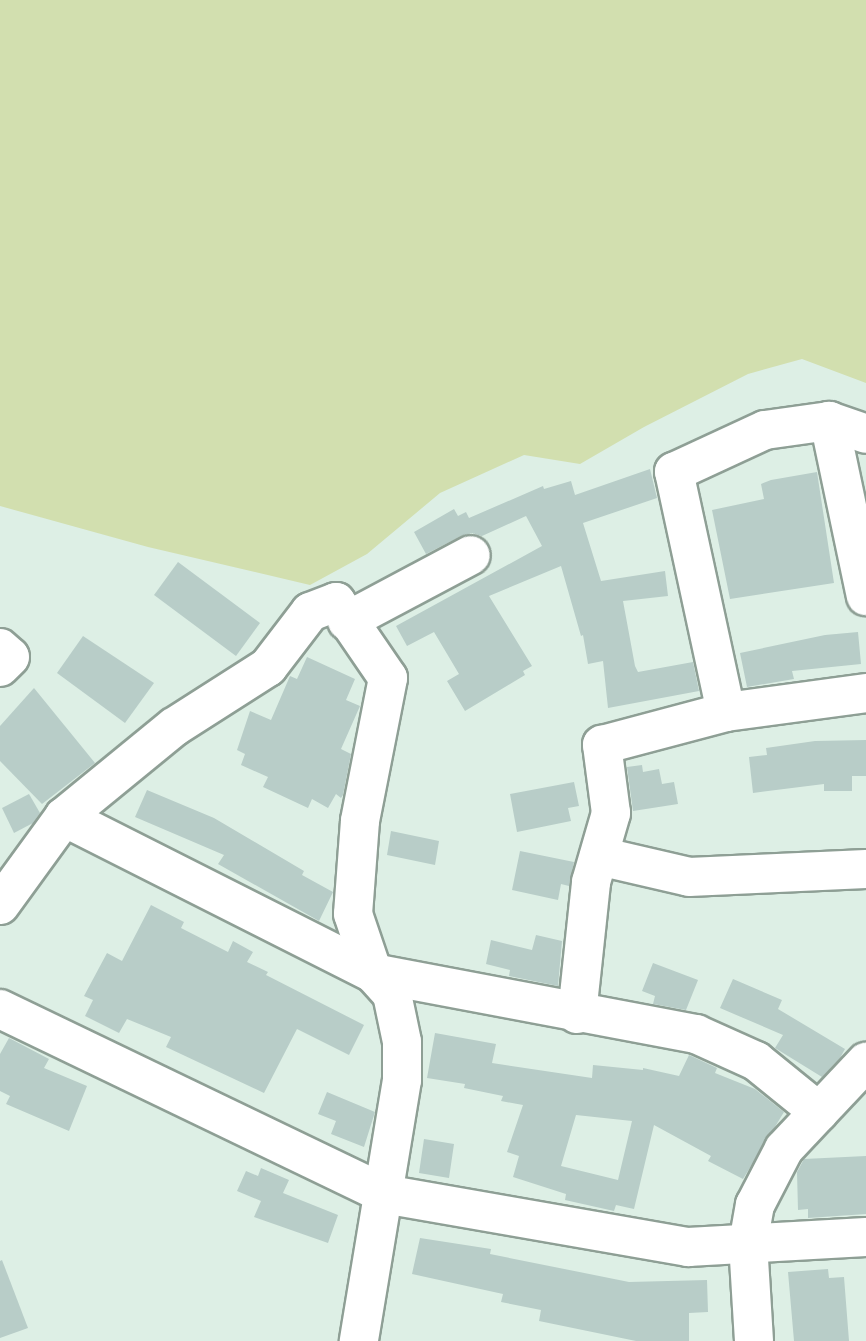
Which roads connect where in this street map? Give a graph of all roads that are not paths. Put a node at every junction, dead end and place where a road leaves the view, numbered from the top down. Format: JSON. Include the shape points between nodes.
{"nodes":[{"id":1,"x":829,"y":421,"type":"junction"},
{"id":2,"x":866,"y":434,"type":"edge"},
{"id":3,"x":471,"y":555,"type":"dead end"},
{"id":4,"x":866,"y":596,"type":"edge"},
{"id":5,"x":347,"y":621,"type":"junction"},
{"id":6,"x":0,"y":648,"type":"edge"},
{"id":7,"x":0,"y":667,"type":"edge"},
{"id":8,"x":866,"y":693,"type":"edge"},
{"id":9,"x":726,"y":712,"type":"junction"},
{"id":10,"x":64,"y":817,"type":"junction"},
{"id":11,"x":599,"y":856,"type":"junction"},
{"id":12,"x":866,"y":869,"type":"edge"},
{"id":13,"x":0,"y":905,"type":"edge"},
{"id":14,"x":373,"y":973,"type":"junction"},
{"id":15,"x":0,"y":1009,"type":"edge"},
{"id":16,"x":578,"y":1014,"type":"junction"},
{"id":17,"x":866,"y":1062,"type":"edge"},
{"id":18,"x":819,"y":1112,"type":"junction"},
{"id":19,"x":384,"y":1194,"type":"junction"},
{"id":20,"x":866,"y":1237,"type":"edge"},
{"id":21,"x":748,"y":1244,"type":"junction"},
{"id":22,"x":359,"y":1341,"type":"edge"},
{"id":23,"x":754,"y":1341,"type":"edge"}],
"edges":[{"from":1,"to":2,"type":"street"},
{"from":1,"to":4,"type":"street"},
{"from":1,"to":9,"type":"street","via":[[765,429],[674,472]]},
{"from":3,"to":5,"type":"street"},
{"from":5,"to":10,"type":"street","via":[[336,602],[310,612],[268,667],[174,727]]},
{"from":5,"to":14,"type":"street","via":[[388,678],[360,821],[354,914]]},
{"from":6,"to":7,"type":"street","via":[[10,657]]},
{"from":8,"to":9,"type":"street"},
{"from":9,"to":11,"type":"street","via":[[602,745],[611,813]]},
{"from":10,"to":13,"type":"street"},
{"from":10,"to":14,"type":"street"},
{"from":11,"to":12,"type":"street","via":[[689,877]]},
{"from":11,"to":16,"type":"street","via":[[591,882]]},
{"from":14,"to":16,"type":"street"},
{"from":14,"to":19,"type":"street","via":[[392,994],[402,1042],[402,1080]]},
{"from":15,"to":19,"type":"street"},
{"from":16,"to":18,"type":"street","via":[[696,1034],[756,1061]]},
{"from":17,"to":18,"type":"street"},
{"from":18,"to":21,"type":"street","via":[[784,1149],[755,1205]]},
{"from":19,"to":21,"type":"street","via":[[688,1247]]},
{"from":19,"to":22,"type":"street"},
{"from":20,"to":21,"type":"street"},
{"from":21,"to":23,"type":"street"}]}
